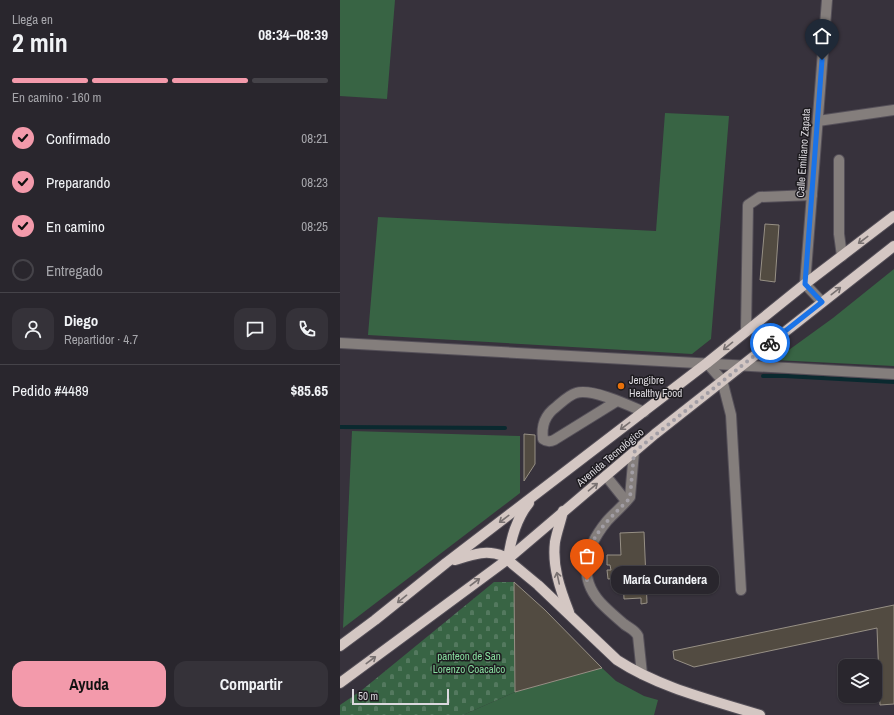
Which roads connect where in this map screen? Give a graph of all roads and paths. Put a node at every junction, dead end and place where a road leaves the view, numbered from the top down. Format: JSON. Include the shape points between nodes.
{"nodes":[{"id":1,"x":827,"y":0,"type":"edge"},
{"id":2,"x":894,"y":110,"type":"edge"},
{"id":3,"x":818,"y":121,"type":"junction"},
{"id":4,"x":839,"y":160,"type":"dead end"},
{"id":5,"x":812,"y":195,"type":"junction"},
{"id":6,"x":894,"y":216,"type":"edge"},
{"id":7,"x":894,"y":246,"type":"edge"},
{"id":8,"x":842,"y":256,"type":"junction"},
{"id":9,"x":805,"y":284,"type":"junction"},
{"id":10,"x":822,"y":302,"type":"junction"},
{"id":11,"x":746,"y":332,"type":"junction"},
{"id":12,"x":340,"y":343,"type":"edge"},
{"id":13,"x":707,"y":363,"type":"junction"},
{"id":14,"x":742,"y":365,"type":"junction"},
{"id":15,"x":894,"y":374,"type":"edge"},
{"id":16,"x":722,"y":380,"type":"junction"},
{"id":17,"x":617,"y":401,"type":"junction"},
{"id":18,"x":644,"y":412,"type":"junction"},
{"id":19,"x":634,"y":452,"type":"junction"},
{"id":20,"x":606,"y":476,"type":"junction"},
{"id":21,"x":535,"y":495,"type":"junction"},
{"id":22,"x":626,"y":501,"type":"junction"},
{"id":23,"x":563,"y":511,"type":"junction"},
{"id":24,"x":508,"y":559,"type":"junction"},
{"id":25,"x":446,"y":563,"type":"junction"},
{"id":26,"x":741,"y":590,"type":"dead end"},
{"id":27,"x":570,"y":615,"type":"junction"},
{"id":28,"x":340,"y":646,"type":"edge"},
{"id":29,"x":642,"y":674,"type":"junction"},
{"id":30,"x":340,"y":683,"type":"edge"},
{"id":31,"x":760,"y":715,"type":"edge"}],
"edges":[{"from":1,"to":3,"type":"street","name":"Calle Emiliano Zapata"},
{"from":2,"to":3,"type":"street"},
{"from":3,"to":5,"type":"street","name":"Calle Emiliano Zapata"},
{"from":4,"to":8,"type":"street","via":[[839,234]]},
{"from":5,"to":9,"type":"street","name":"Calle Emiliano Zapata"},
{"from":5,"to":11,"type":"street","via":[[760,197],[748,205]]},
{"from":6,"to":8,"type":"main road","name":"Avenida Tecnológico","one_way":true},
{"from":10,"to":7,"type":"main road","name":"Avenida Tecnológico","one_way":true},
{"from":8,"to":9,"type":"main road","name":"Avenida Tecnológico"},
{"from":9,"to":10,"type":"street"},
{"from":9,"to":11,"type":"main road","name":"Avenida Tecnológico"},
{"from":10,"to":14,"type":"main road","name":"Avenida Tecnológico"},
{"from":11,"to":13,"type":"main road","name":"Avenida Tecnológico","one_way":true},
{"from":12,"to":13,"type":"street"},
{"from":13,"to":14,"type":"street"},
{"from":13,"to":16,"type":"street"},
{"from":13,"to":18,"type":"main road","name":"Avenida Tecnológico"},
{"from":14,"to":15,"type":"street"},
{"from":14,"to":16,"type":"main road","name":"Avenida Tecnológico"},
{"from":16,"to":19,"type":"main road","name":"Avenida Tecnológico"},
{"from":16,"to":26,"type":"street","via":[[731,415]]},
{"from":17,"to":17,"type":"street","via":[[592,393],[577,392],[548,413],[544,422],[543,439],[550,442],[554,440]]},
{"from":17,"to":18,"type":"street"},
{"from":18,"to":21,"type":"main road","name":"Avenida Tecnológico","one_way":true},
{"from":19,"to":20,"type":"main road","name":"Avenida Tecnológico"},
{"from":19,"to":22,"type":"street","via":[[631,495]]},
{"from":20,"to":22,"type":"street"},
{"from":23,"to":20,"type":"main road","name":"Avenida Tecnológico","one_way":true},
{"from":21,"to":24,"type":"main road","via":[[518,521],[510,543]]},
{"from":21,"to":25,"type":"main road","name":"Avenida Tecnológico","one_way":true},
{"from":22,"to":29,"type":"street","via":[[607,520],[594,539],[585,566],[587,580],[602,604],[636,632]]},
{"from":23,"to":24,"type":"main road","name":"Avenida Tecnológico"},
{"from":27,"to":23,"type":"main road","one_way":true,"via":[[559,585],[554,554]]},
{"from":24,"to":25,"type":"main road","via":[[497,554],[479,553]]},
{"from":24,"to":27,"type":"main road"},
{"from":30,"to":24,"type":"main road","name":"Avenida Tecnológico","one_way":true},
{"from":25,"to":28,"type":"main road","name":"Avenida Tecnológico","one_way":true},
{"from":27,"to":29,"type":"main road","via":[[617,660]]},
{"from":29,"to":31,"type":"main road","via":[[673,687]]}]}
